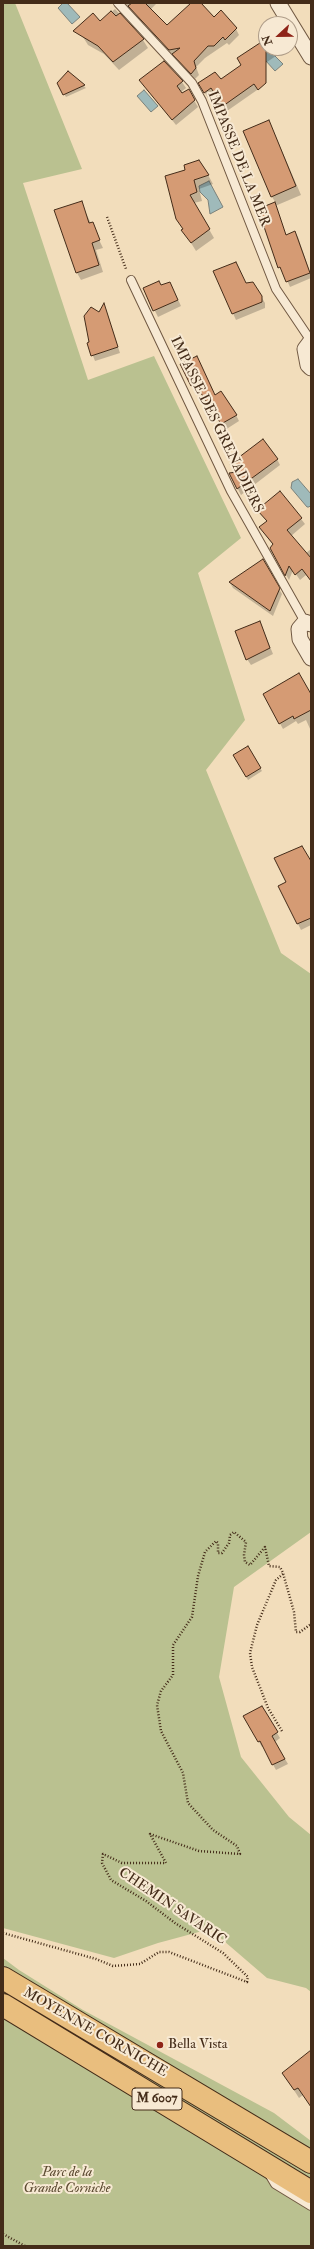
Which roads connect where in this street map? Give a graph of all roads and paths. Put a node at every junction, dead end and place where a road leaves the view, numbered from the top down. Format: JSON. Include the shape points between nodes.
{"nodes":[{"id":1,"x":118,"y":3,"type":"edge"},
{"id":2,"x":278,"y":3,"type":"edge"},
{"id":3,"x":311,"y":57,"type":"edge"},
{"id":4,"x":107,"y":217,"type":"dead end"},
{"id":5,"x":131,"y":280,"type":"joint"},
{"id":6,"x":311,"y":341,"type":"edge"},
{"id":7,"x":311,"y":368,"type":"edge"},
{"id":8,"x":308,"y":623,"type":"edge"},
{"id":9,"x":311,"y":658,"type":"edge"},
{"id":10,"x":283,"y":1573,"type":"junction"},
{"id":11,"x":311,"y":1624,"type":"edge"},
{"id":12,"x":282,"y":1731,"type":"dead end"},
{"id":13,"x":3,"y":1933,"type":"edge"},
{"id":14,"x":3,"y":1978,"type":"edge"},
{"id":15,"x":3,"y":2005,"type":"edge"},
{"id":16,"x":261,"y":2162,"type":"junction"},
{"id":17,"x":311,"y":2162,"type":"edge"},
{"id":18,"x":311,"y":2192,"type":"edge"},
{"id":19,"x":311,"y":2206,"type":"edge"},
{"id":20,"x":3,"y":2234,"type":"edge"},
{"id":21,"x":25,"y":2246,"type":"edge"}],
"edges":[{"from":1,"to":6,"type":"lane","name":"IMPASSE DE LA MER","via":[[192,83],[202,101],[276,289]]},
{"from":2,"to":3,"type":"street"},
{"from":4,"to":5,"type":"path"},
{"from":5,"to":8,"type":"lane","name":"IMPASSE DES GRENADIERS","via":[[231,491]]},
{"from":6,"to":7,"type":"street","via":[[305,349]]},
{"from":8,"to":9,"type":"street","via":[[299,628],[300,639]]},
{"from":10,"to":11,"type":"path","via":[[294,1612],[296,1632]]},
{"from":10,"to":12,"type":"path","via":[[276,1580],[256,1625],[250,1653],[252,1667],[268,1708]]},
{"from":10,"to":13,"type":"path","name":"CHEMIN SAVARIC","via":[[280,1567],[269,1566],[265,1547],[250,1565],[245,1562],[246,1542],[234,1532],[222,1553],[218,1552],[216,1541],[205,1552],[198,1576],[192,1617],[173,1645],[173,1675],[161,1691],[157,1705],[160,1731],[183,1772],[188,1803],[212,1830],[237,1846],[240,1854],[199,1851],[150,1834],[166,1863],[122,1863],[103,1854],[102,1863],[111,1880],[223,1953],[248,1977],[247,1982],[169,1952],[159,1952],[140,1964],[113,1966]]},
{"from":14,"to":17,"type":"main road","name":"MOYENNE CORNICHE","number":"M 6007"},
{"from":15,"to":16,"type":"main road","name":"MOYENNE CORNICHE","number":"M 6007"},
{"from":16,"to":18,"type":"main road","name":"MOYENNE CORNICHE","number":"M 6007"},
{"from":16,"to":19,"type":"lane","via":[[275,2184]]},
{"from":20,"to":21,"type":"path"}]}
